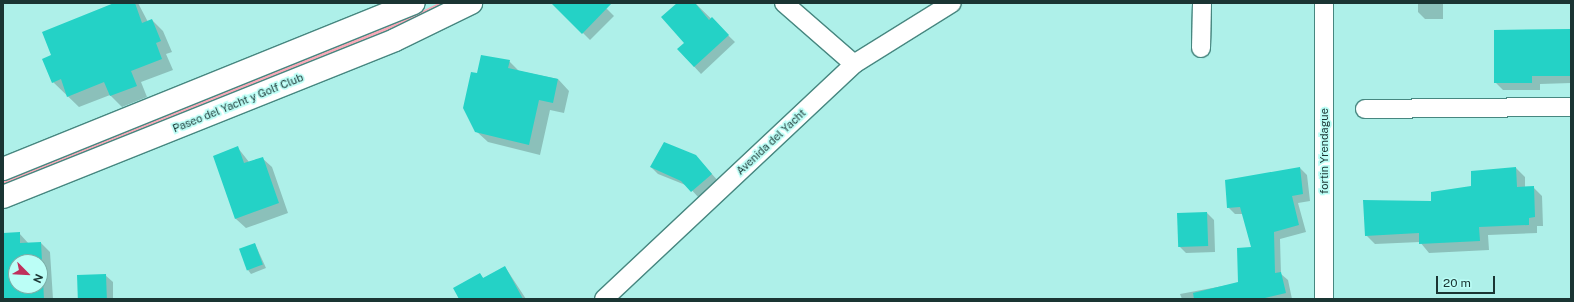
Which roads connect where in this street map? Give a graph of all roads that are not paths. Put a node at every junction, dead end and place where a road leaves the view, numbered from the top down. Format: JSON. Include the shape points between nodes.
{"nodes":[{"id":1,"x":414,"y":3,"type":"edge"},
{"id":2,"x":471,"y":3,"type":"edge"},
{"id":3,"x":784,"y":3,"type":"edge"},
{"id":4,"x":952,"y":3,"type":"edge"},
{"id":5,"x":1202,"y":3,"type":"edge"},
{"id":6,"x":1324,"y":3,"type":"edge"},
{"id":7,"x":1201,"y":48,"type":"dead end"},
{"id":8,"x":854,"y":64,"type":"junction"},
{"id":9,"x":1571,"y":107,"type":"edge"},
{"id":10,"x":1365,"y":109,"type":"dead end"},
{"id":11,"x":3,"y":169,"type":"edge"},
{"id":12,"x":3,"y":197,"type":"edge"},
{"id":13,"x":604,"y":299,"type":"edge"},
{"id":14,"x":1324,"y":299,"type":"edge"}],
"edges":[{"from":1,"to":11,"type":"main road"},
{"from":2,"to":12,"type":"main road","name":"Paseo del Yacht y Golf Club","via":[[395,40]]},
{"from":3,"to":8,"type":"street"},
{"from":4,"to":8,"type":"street","name":"Avenida del Yacht"},
{"from":5,"to":7,"type":"street"},
{"from":6,"to":14,"type":"street","name":"fortin Yrendague"},
{"from":8,"to":13,"type":"street","name":"Avenida del Yacht"},
{"from":9,"to":10,"type":"street"}]}
